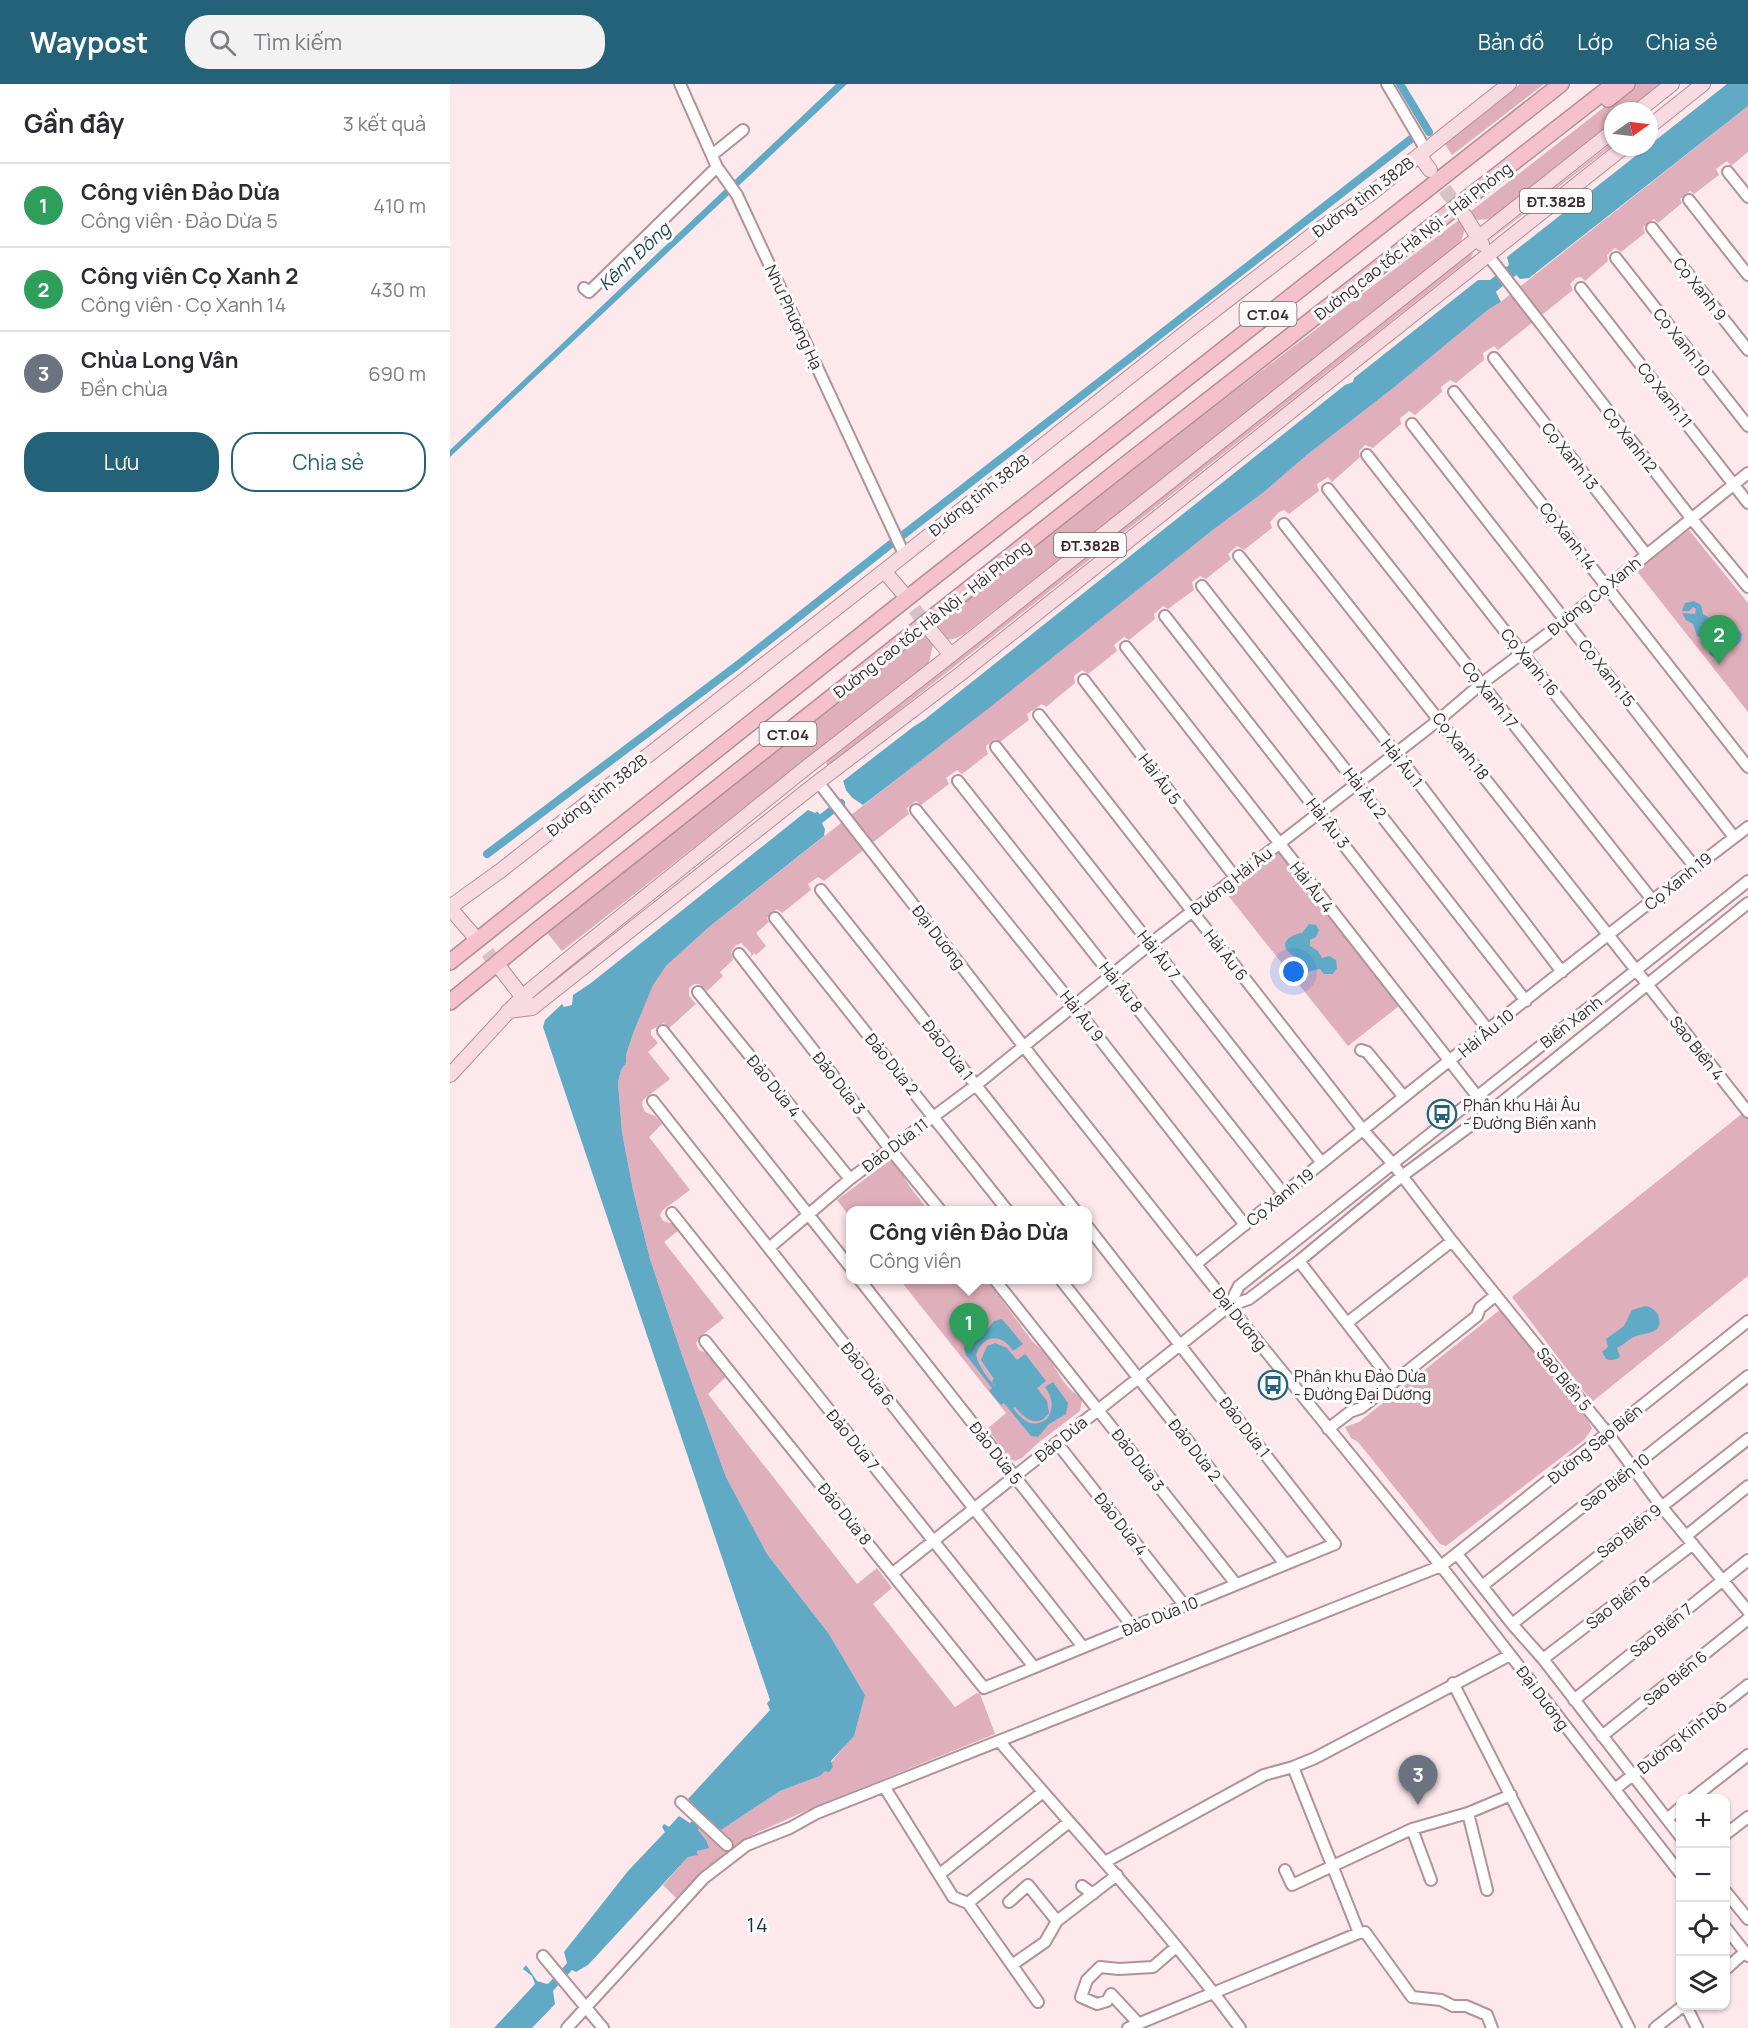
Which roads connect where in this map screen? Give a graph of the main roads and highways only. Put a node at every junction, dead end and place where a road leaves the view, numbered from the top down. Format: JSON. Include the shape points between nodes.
{"nodes":[{"id":1,"x":1509,"y":84,"type":"edge"},
{"id":2,"x":1548,"y":84,"type":"edge"},
{"id":3,"x":1561,"y":84,"type":"edge"},
{"id":4,"x":1614,"y":84,"type":"edge"},
{"id":5,"x":1627,"y":84,"type":"edge"},
{"id":6,"x":1672,"y":84,"type":"edge"},
{"id":7,"x":1703,"y":84,"type":"edge"},
{"id":8,"x":1649,"y":102,"type":"edge"},
{"id":9,"x":1658,"y":120,"type":"edge"},
{"id":10,"x":1604,"y":138,"type":"edge"},
{"id":11,"x":1423,"y":153,"type":"junction"},
{"id":12,"x":1612,"y":156,"type":"edge"},
{"id":13,"x":1430,"y":170,"type":"tunnel mouth"},
{"id":14,"x":1465,"y":216,"type":"tunnel mouth"},
{"id":15,"x":1479,"y":238,"type":"junction"},
{"id":16,"x":1486,"y":255,"type":"junction"},
{"id":17,"x":1125,"y":465,"type":"junction"},
{"id":18,"x":976,"y":545,"type":"junction"},
{"id":19,"x":884,"y":571,"type":"junction"},
{"id":20,"x":902,"y":592,"type":"tunnel mouth"},
{"id":21,"x":927,"y":626,"type":"tunnel mouth"},
{"id":22,"x":951,"y":655,"type":"junction"},
{"id":23,"x":807,"y":767,"type":"junction"},
{"id":24,"x":818,"y":782,"type":"junction"},
{"id":25,"x":450,"y":907,"type":"edge"},
{"id":26,"x":474,"y":936,"type":"tunnel mouth"},
{"id":27,"x":450,"y":962,"type":"edge"},
{"id":28,"x":500,"y":968,"type":"tunnel mouth"},
{"id":29,"x":523,"y":996,"type":"junction"},
{"id":30,"x":450,"y":1002,"type":"edge"},
{"id":31,"x":532,"y":1008,"type":"junction"},
{"id":32,"x":508,"y":1011,"type":"junction"},
{"id":33,"x":450,"y":1075,"type":"edge"}],
"edges":[{"from":1,"to":11,"type":"main road","name":"Đường tỉnh 382B"},
{"from":2,"to":18,"type":"highway"},
{"from":3,"to":18,"type":"highway","name":"Đường cao tốc Hà Nội - Hải Phòng","number":"CT.04"},
{"from":4,"to":17,"type":"highway","name":"Đường cao tốc Hà Nội - Hải Phòng","number":"CT.04"},
{"from":5,"to":17,"type":"highway","via":[[1407,256]]},
{"from":6,"to":8,"type":"main road"},
{"from":7,"to":9,"type":"main road"},
{"from":10,"to":15,"type":"main road","number":"ĐT.382B"},
{"from":11,"to":13,"type":"main road"},
{"from":11,"to":19,"type":"main road","name":"Đường tỉnh 382B","via":[[1199,321]]},
{"from":12,"to":16,"type":"main road","number":"ĐT.382B"},
{"from":14,"to":15,"type":"main road"},
{"from":15,"to":16,"type":"main road"},
{"from":15,"to":22,"type":"main road","number":"ĐT.382B"},
{"from":16,"to":24,"type":"main road","number":"ĐT.382B"},
{"from":17,"to":30,"type":"highway","name":"Đường cao tốc Hà Nội - Hải Phòng","number":"CT.04"},
{"from":18,"to":27,"type":"highway","name":"Đường cao tốc Hà Nội - Hải Phòng","number":"CT.04"},
{"from":19,"to":20,"type":"main road"},
{"from":19,"to":25,"type":"main road","name":"Đường tỉnh 382B"},
{"from":21,"to":22,"type":"main road"},
{"from":22,"to":23,"type":"main road","number":"ĐT.382B"},
{"from":23,"to":24,"type":"main road"},
{"from":23,"to":29,"type":"main road","number":"ĐT.382B"},
{"from":24,"to":31,"type":"main road","number":"ĐT.382B"},
{"from":25,"to":26,"type":"main road"},
{"from":28,"to":29,"type":"main road"},
{"from":29,"to":31,"type":"main road"},
{"from":29,"to":32,"type":"main road","number":"ĐT.382B"},
{"from":31,"to":32,"type":"main road"},
{"from":32,"to":33,"type":"main road","number":"ĐT.382B"}]}
